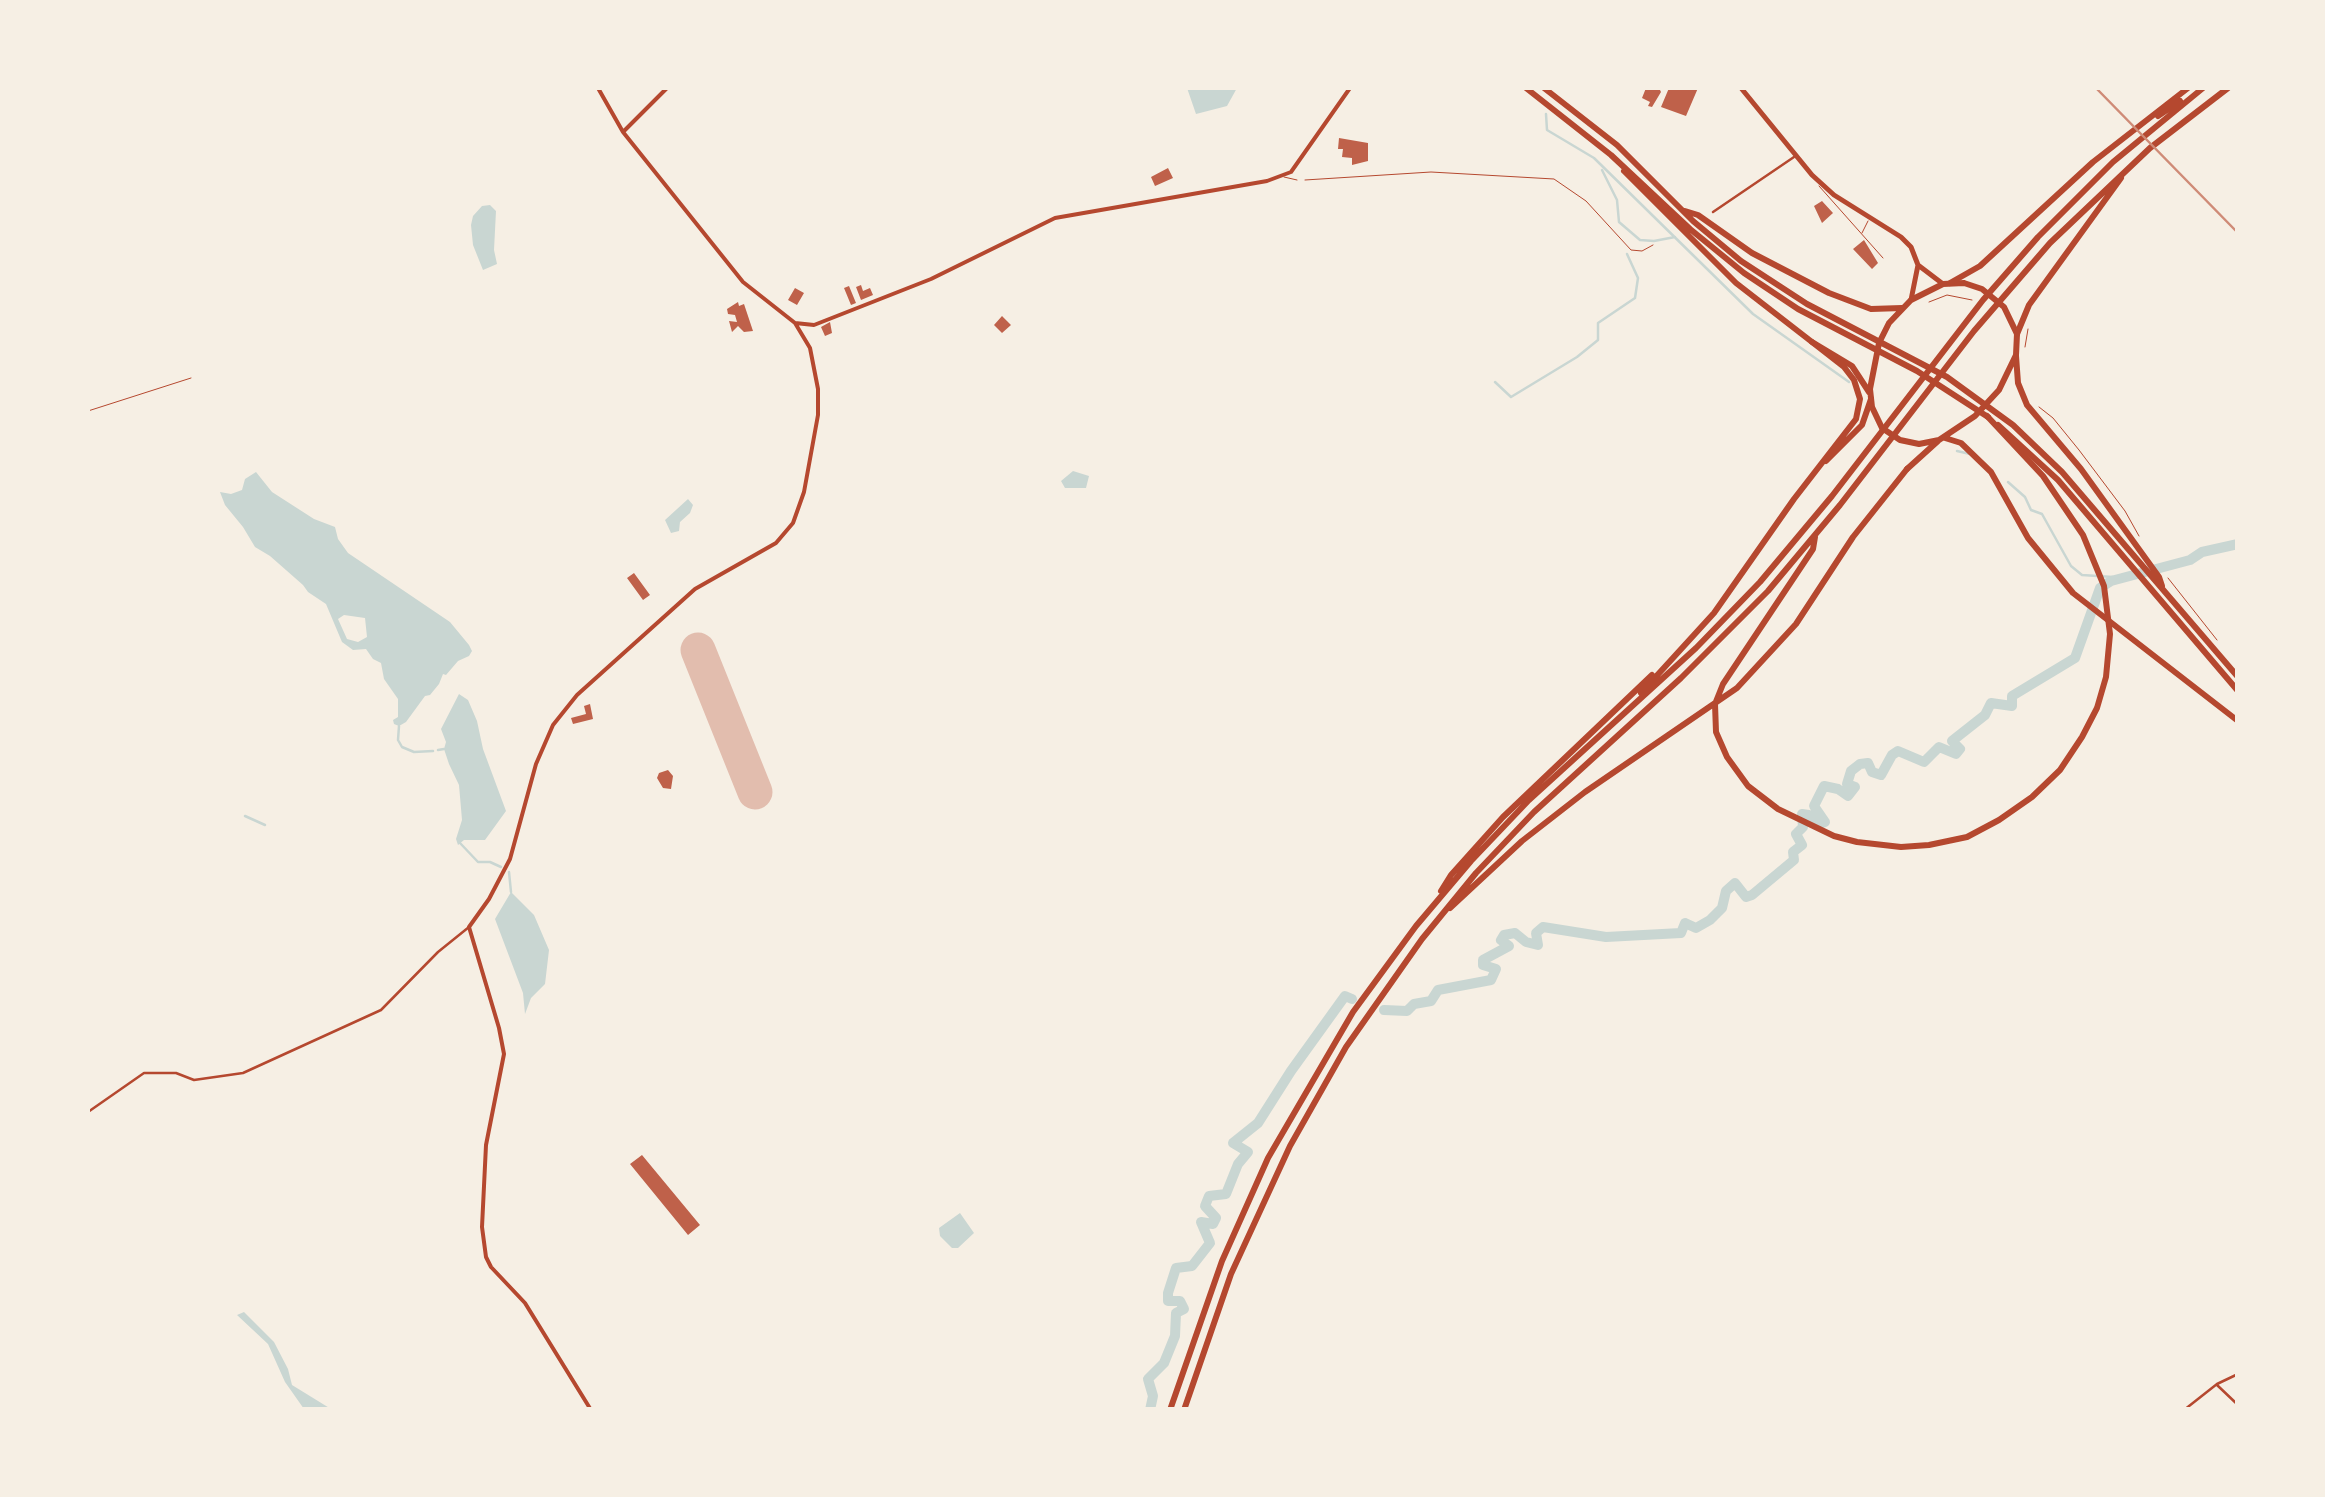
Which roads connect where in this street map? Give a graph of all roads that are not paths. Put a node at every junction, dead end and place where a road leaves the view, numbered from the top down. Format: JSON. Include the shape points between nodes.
{"nodes":[{"id":1,"x":598,"y":88,"type":"edge"},
{"id":2,"x":667,"y":88,"type":"edge"},
{"id":3,"x":1350,"y":88,"type":"edge"},
{"id":4,"x":1526,"y":88,"type":"edge"},
{"id":5,"x":1544,"y":88,"type":"edge"},
{"id":6,"x":1741,"y":88,"type":"edge"},
{"id":7,"x":2188,"y":88,"type":"edge"},
{"id":8,"x":2202,"y":88,"type":"edge"},
{"id":9,"x":2228,"y":88,"type":"edge"},
{"id":10,"x":624,"y":132,"type":"junction"},
{"id":11,"x":1611,"y":155,"type":"junction"},
{"id":12,"x":1795,"y":157,"type":"junction"},
{"id":13,"x":2128,"y":167,"type":"junction"},
{"id":14,"x":1812,"y":175,"type":"junction"},
{"id":15,"x":1280,"y":176,"type":"junction"},
{"id":16,"x":1297,"y":180,"type":"road end"},
{"id":17,"x":2062,"y":191,"type":"junction"},
{"id":18,"x":1683,"y":210,"type":"junction"},
{"id":19,"x":1713,"y":212,"type":"dead end"},
{"id":20,"x":1869,"y":218,"type":"junction"},
{"id":21,"x":1862,"y":234,"type":"junction"},
{"id":22,"x":1883,"y":258,"type":"dead end"},
{"id":23,"x":1918,"y":265,"type":"junction"},
{"id":24,"x":1946,"y":284,"type":"junction"},
{"id":25,"x":1911,"y":300,"type":"junction"},
{"id":26,"x":1903,"y":308,"type":"junction"},
{"id":27,"x":795,"y":323,"type":"junction"},
{"id":28,"x":811,"y":326,"type":"junction"},
{"id":29,"x":2017,"y":334,"type":"junction"},
{"id":30,"x":806,"y":340,"type":"junction"},
{"id":31,"x":1812,"y":342,"type":"junction"},
{"id":32,"x":2016,"y":355,"type":"junction"},
{"id":33,"x":1870,"y":397,"type":"junction"},
{"id":34,"x":1987,"y":416,"type":"junction"},
{"id":35,"x":1941,"y":439,"type":"junction"},
{"id":36,"x":1821,"y":465,"type":"junction"},
{"id":37,"x":1815,"y":535,"type":"junction"},
{"id":38,"x":2142,"y":566,"type":"junction"},
{"id":39,"x":1718,"y":606,"type":"junction"},
{"id":40,"x":2238,"y":677,"type":"edge"},
{"id":41,"x":2238,"y":691,"type":"edge"},
{"id":42,"x":1628,"y":710,"type":"junction"},
{"id":43,"x":2238,"y":721,"type":"edge"},
{"id":44,"x":1433,"y":905,"type":"junction"},
{"id":45,"x":1444,"y":912,"type":"junction"},
{"id":46,"x":468,"y":927,"type":"junction"},
{"id":47,"x":88,"y":1112,"type":"edge"},
{"id":48,"x":2238,"y":1374,"type":"edge"},
{"id":49,"x":2216,"y":1384,"type":"junction"},
{"id":50,"x":2238,"y":1405,"type":"edge"},
{"id":51,"x":592,"y":1410,"type":"edge"},
{"id":52,"x":1170,"y":1410,"type":"edge"},
{"id":53,"x":1184,"y":1410,"type":"edge"},
{"id":54,"x":2184,"y":1410,"type":"edge"}],
"edges":[{"from":1,"to":10,"type":"street"},
{"from":2,"to":10,"type":"street"},
{"from":3,"to":15,"type":"street","via":[[1298,165]]},
{"from":4,"to":11,"type":"highway"},
{"from":5,"to":18,"type":"highway","via":[[1617,145]]},
{"from":6,"to":12,"type":"main road"},
{"from":7,"to":17,"type":"highway"},
{"from":8,"to":17,"type":"highway"},
{"from":8,"to":42,"type":"highway","via":[[2089,184],[2004,274],[1760,582]]},
{"from":9,"to":13,"type":"highway"},
{"from":10,"to":27,"type":"street","via":[[743,282]]},
{"from":11,"to":31,"type":"highway","via":[[1724,272]]},
{"from":11,"to":34,"type":"highway","via":[[1756,282]]},
{"from":12,"to":14,"type":"main road"},
{"from":12,"to":19,"type":"street"},
{"from":13,"to":29,"type":"highway","via":[[2030,304]]},
{"from":13,"to":37,"type":"highway","via":[[2015,282]]},
{"from":14,"to":20,"type":"main road"},
{"from":14,"to":21,"type":"lane"},
{"from":15,"to":16,"type":"lane"},
{"from":15,"to":28,"type":"street","via":[[1055,218],[931,279]]},
{"from":17,"to":24,"type":"highway","via":[[1980,266]]},
{"from":18,"to":26,"type":"highway","via":[[1830,292],[1871,309]]},
{"from":18,"to":38,"type":"highway","via":[[1781,289],[1923,364],[2000,414],[2062,472]]},
{"from":20,"to":21,"type":"lane"},
{"from":20,"to":23,"type":"main road","via":[[1908,243]]},
{"from":21,"to":22,"type":"lane"},
{"from":23,"to":24,"type":"main road"},
{"from":23,"to":25,"type":"main road"},
{"from":24,"to":25,"type":"highway"},
{"from":24,"to":29,"type":"highway","via":[[1972,285],[1993,297]]},
{"from":25,"to":26,"type":"highway"},
{"from":26,"to":33,"type":"highway","via":[[1882,333]]},
{"from":27,"to":28,"type":"street"},
{"from":27,"to":30,"type":"street"},
{"from":28,"to":30,"type":"street"},
{"from":29,"to":32,"type":"highway"},
{"from":30,"to":46,"type":"street","via":[[818,415],[793,522],[776,543],[695,588],[577,695],[536,764],[510,859]]},
{"from":31,"to":33,"type":"highway","via":[[1852,366]]},
{"from":31,"to":36,"type":"highway","via":[[1848,371],[1860,394],[1856,419]]},
{"from":32,"to":35,"type":"highway","via":[[1992,400]]},
{"from":32,"to":38,"type":"highway","via":[[2018,382],[2032,413],[2071,456]]},
{"from":33,"to":35,"type":"highway","via":[[1878,422],[1892,436],[1912,444]]},
{"from":33,"to":36,"type":"highway","via":[[1862,426]]},
{"from":34,"to":37,"type":"highway","via":[[2052,486],[2084,535],[2108,611],[2109,653],[2097,708],[2060,770],[2000,820],[1967,837],[1929,845],[1876,846],[1834,836],[1778,808],[1748,786],[1726,757],[1713,715],[1723,684]]},
{"from":34,"to":38,"type":"highway"},
{"from":35,"to":43,"type":"highway","via":[[1962,443],[1991,472],[2028,538],[2078,597]]},
{"from":35,"to":45,"type":"highway","via":[[1853,536],[1796,624],[1737,688],[1585,792]]},
{"from":36,"to":39,"type":"highway"},
{"from":37,"to":45,"type":"highway","via":[[1722,640],[1524,822]]},
{"from":38,"to":40,"type":"highway","via":[[2159,577]]},
{"from":38,"to":41,"type":"highway","via":[[2144,581]]},
{"from":39,"to":42,"type":"highway"},
{"from":39,"to":44,"type":"highway","via":[[1502,817],[1450,875]]},
{"from":42,"to":44,"type":"highway","via":[[1530,800]]},
{"from":44,"to":52,"type":"highway","via":[[1353,1012],[1281,1133],[1222,1261]]},
{"from":45,"to":53,"type":"highway","via":[[1362,1024],[1290,1146],[1232,1274]]},
{"from":46,"to":47,"type":"street","via":[[382,1010],[243,1073],[194,1080],[144,1073]]},
{"from":46,"to":51,"type":"street","via":[[504,1054],[486,1145],[486,1257],[525,1303]]},
{"from":48,"to":49,"type":"street"},
{"from":49,"to":50,"type":"street"},
{"from":49,"to":54,"type":"street"}]}
